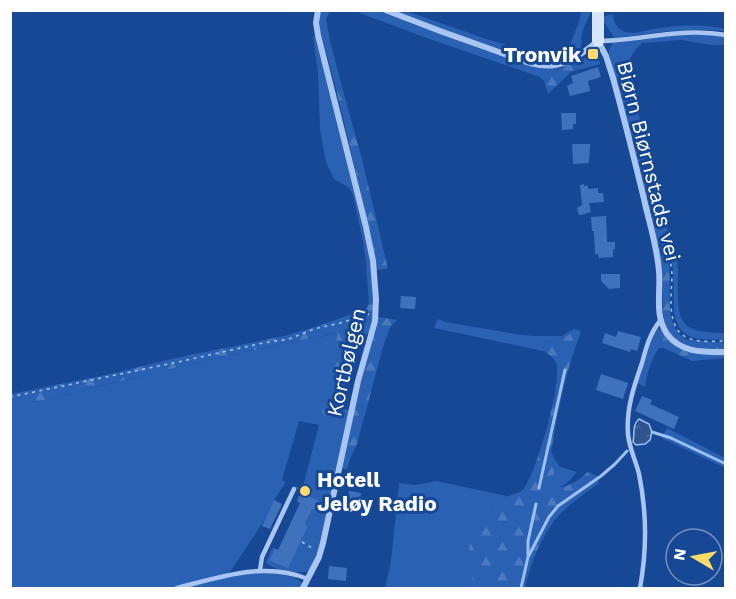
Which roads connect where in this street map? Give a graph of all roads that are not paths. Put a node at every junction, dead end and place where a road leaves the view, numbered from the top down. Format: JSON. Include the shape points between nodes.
{"nodes":[{"id":1,"x":318,"y":10,"type":"edge"},
{"id":2,"x":385,"y":10,"type":"edge"},
{"id":3,"x":598,"y":10,"type":"edge"},
{"id":4,"x":726,"y":35,"type":"edge"},
{"id":5,"x":598,"y":40,"type":"junction"},
{"id":6,"x":660,"y":321,"type":"junction"},
{"id":7,"x":726,"y":352,"type":"edge"},
{"id":8,"x":294,"y":489,"type":"dead end"},
{"id":9,"x":260,"y":570,"type":"junction"},
{"id":10,"x":308,"y":579,"type":"junction"},
{"id":11,"x":177,"y":588,"type":"edge"},
{"id":12,"x":303,"y":588,"type":"edge"},
{"id":13,"x":640,"y":588,"type":"edge"}],
"edges":[{"from":1,"to":10,"type":"street","name":"Kortbølgen","via":[[318,35],[373,261],[376,312],[320,552]]},
{"from":2,"to":5,"type":"street","via":[[547,66],[573,59]]},
{"from":3,"to":5,"type":"street"},
{"from":4,"to":5,"type":"lane","via":[[687,32]]},
{"from":5,"to":6,"type":"street","name":"Biørn Biørnstads vei","via":[[613,78],[653,238],[659,273]]},
{"from":6,"to":7,"type":"street","via":[[680,346],[695,351]]},
{"from":6,"to":13,"type":"lane","via":[[646,349],[627,420],[644,504],[646,549]]},
{"from":8,"to":9,"type":"lane","via":[[262,557]]},
{"from":9,"to":10,"type":"lane"},
{"from":9,"to":11,"type":"lane"},
{"from":10,"to":12,"type":"street","name":"Kortbølgen"}]}
